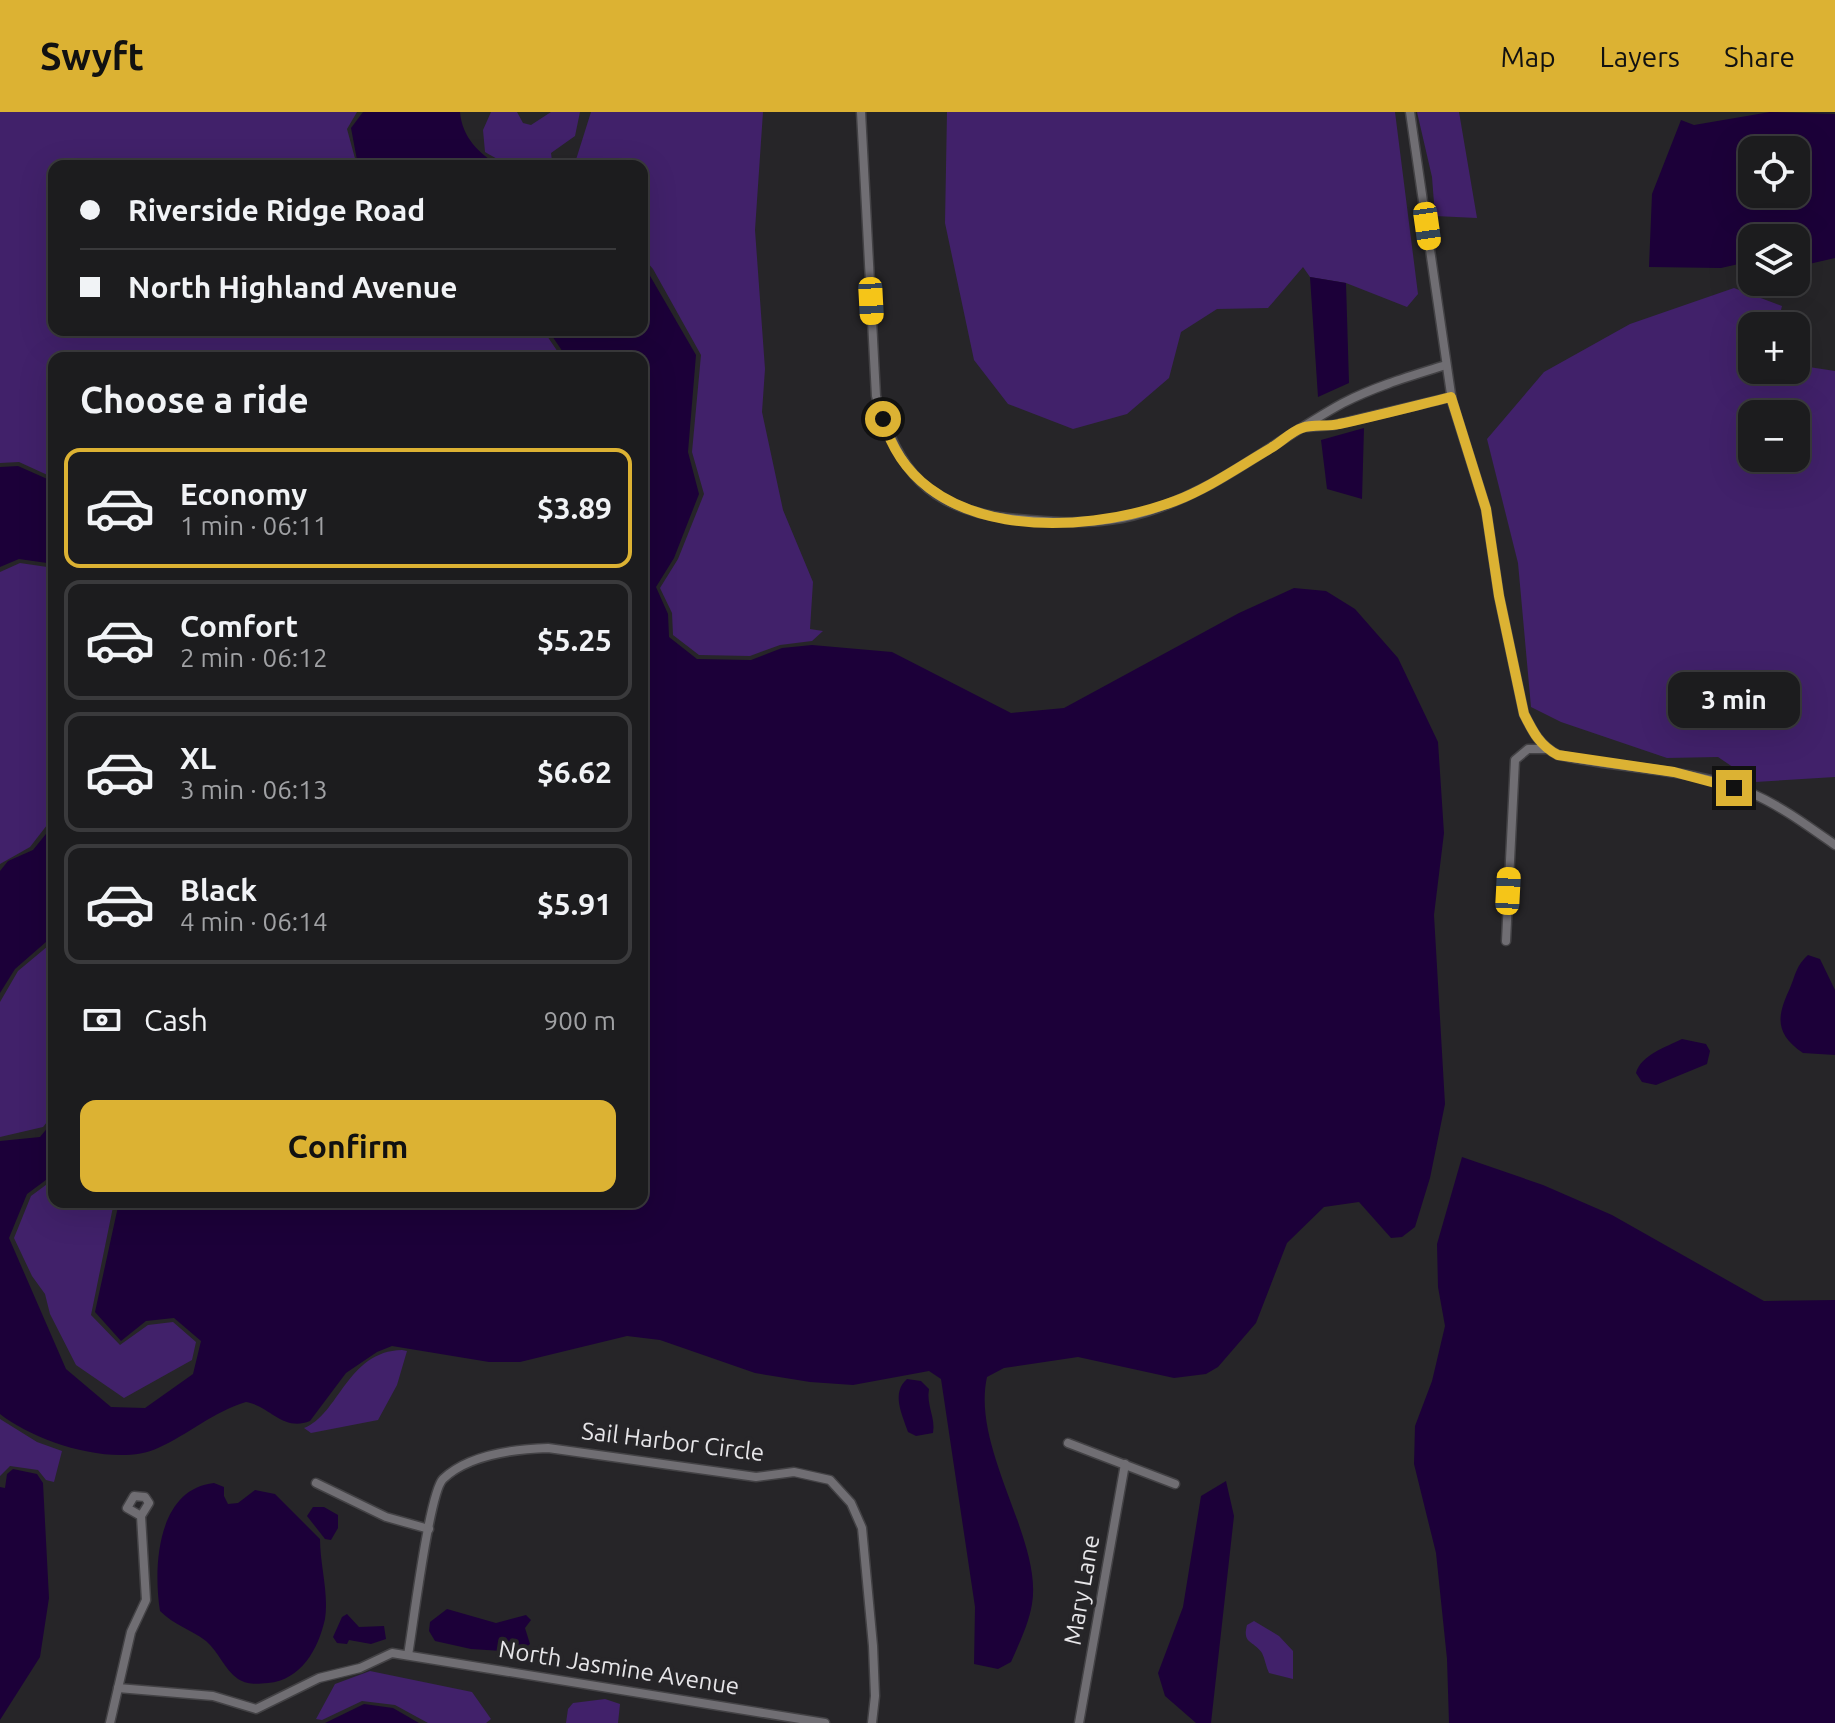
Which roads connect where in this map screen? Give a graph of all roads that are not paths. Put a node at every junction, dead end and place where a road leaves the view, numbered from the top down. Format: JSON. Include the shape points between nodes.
{"nodes":[{"id":1,"x":861,"y":112,"type":"edge"},
{"id":2,"x":1410,"y":112,"type":"edge"},
{"id":3,"x":1446,"y":365,"type":"junction"},
{"id":4,"x":1451,"y":397,"type":"junction"},
{"id":5,"x":1302,"y":428,"type":"junction"},
{"id":6,"x":1546,"y":749,"type":"junction"},
{"id":7,"x":1835,"y":845,"type":"edge"},
{"id":8,"x":1506,"y":941,"type":"dead end"},
{"id":9,"x":1068,"y":1443,"type":"dead end"},
{"id":10,"x":1125,"y":1464,"type":"junction"},
{"id":11,"x":316,"y":1483,"type":"dead end"},
{"id":12,"x":1175,"y":1484,"type":"dead end"},
{"id":13,"x":141,"y":1516,"type":"dead end"},
{"id":14,"x":429,"y":1529,"type":"junction"},
{"id":15,"x":408,"y":1655,"type":"junction"},
{"id":16,"x":118,"y":1688,"type":"junction"},
{"id":17,"x":110,"y":1723,"type":"edge"},
{"id":18,"x":825,"y":1723,"type":"edge"},
{"id":19,"x":872,"y":1723,"type":"edge"},
{"id":20,"x":1079,"y":1723,"type":"edge"}],
"edges":[{"from":1,"to":5,"type":"street","via":[[876,396],[902,463],[931,491],[987,516],[1068,525],[1124,518],[1177,500]]},
{"from":2,"to":3,"type":"street"},
{"from":3,"to":4,"type":"street"},
{"from":3,"to":5,"type":"street","via":[[1386,383]]},
{"from":4,"to":5,"type":"street"},
{"from":4,"to":6,"type":"street","via":[[1486,509],[1524,714]]},
{"from":6,"to":7,"type":"street","via":[[1582,761],[1674,772],[1749,792]]},
{"from":6,"to":8,"type":"street","via":[[1528,749],[1515,760]]},
{"from":9,"to":10,"type":"street"},
{"from":10,"to":12,"type":"street"},
{"from":10,"to":20,"type":"street","name":"Mary Lane"},
{"from":11,"to":14,"type":"street","via":[[386,1517]]},
{"from":13,"to":16,"type":"street","via":[[146,1600],[131,1632]]},
{"from":14,"to":15,"type":"street","name":"Sail Harbor Circle"},
{"from":14,"to":19,"type":"street","name":"Sail Harbor Circle","via":[[441,1481],[461,1467],[517,1450],[566,1449],[756,1477],[794,1472],[830,1480],[851,1503],[862,1528],[874,1661]]},
{"from":15,"to":16,"type":"street","via":[[385,1654],[256,1709],[213,1696]]},
{"from":15,"to":18,"type":"street","name":"North Jasmine Avenue"},
{"from":16,"to":17,"type":"street"}]}
